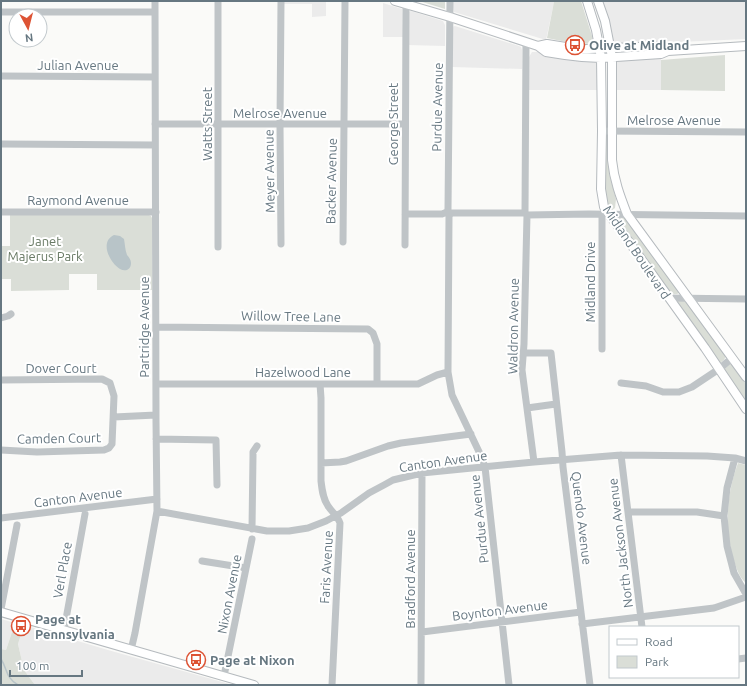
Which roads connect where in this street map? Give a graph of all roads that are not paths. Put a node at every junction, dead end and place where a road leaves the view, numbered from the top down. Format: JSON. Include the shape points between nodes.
{"nodes":[{"id":1,"x":155,"y":1,"type":"edge"},
{"id":2,"x":218,"y":1,"type":"edge"},
{"id":3,"x":281,"y":1,"type":"edge"},
{"id":4,"x":345,"y":1,"type":"edge"},
{"id":5,"x":396,"y":1,"type":"edge"},
{"id":6,"x":450,"y":1,"type":"edge"},
{"id":7,"x":587,"y":1,"type":"edge"},
{"id":8,"x":598,"y":1,"type":"edge"},
{"id":9,"x":406,"y":4,"type":"junction"},
{"id":10,"x":1,"y":12,"type":"edge"},
{"id":11,"x":155,"y":12,"type":"junction"},
{"id":12,"x":450,"y":17,"type":"junction"},
{"id":13,"x":526,"y":42,"type":"junction"},
{"id":14,"x":538,"y":46,"type":"junction"},
{"id":15,"x":746,"y":46,"type":"edge"},
{"id":16,"x":611,"y":48,"type":"junction"},
{"id":17,"x":600,"y":49,"type":"junction"},
{"id":18,"x":668,"y":51,"type":"junction"},
{"id":19,"x":612,"y":57,"type":"junction"},
{"id":20,"x":601,"y":58,"type":"junction"},
{"id":21,"x":1,"y":76,"type":"edge"},
{"id":22,"x":155,"y":77,"type":"junction"},
{"id":23,"x":155,"y":124,"type":"junction"},
{"id":24,"x":405,"y":124,"type":"junction"},
{"id":25,"x":219,"y":125,"type":"junction"},
{"id":26,"x":280,"y":125,"type":"junction"},
{"id":27,"x":344,"y":125,"type":"junction"},
{"id":28,"x":602,"y":131,"type":"junction"},
{"id":29,"x":612,"y":132,"type":"junction"},
{"id":30,"x":746,"y":132,"type":"edge"},
{"id":31,"x":1,"y":144,"type":"edge"},
{"id":32,"x":155,"y":145,"type":"junction"},
{"id":33,"x":1,"y":212,"type":"edge"},
{"id":34,"x":156,"y":212,"type":"junction"},
{"id":35,"x":449,"y":213,"type":"junction"},
{"id":36,"x":405,"y":214,"type":"junction"},
{"id":37,"x":526,"y":214,"type":"junction"},
{"id":38,"x":605,"y":214,"type":"junction"},
{"id":39,"x":627,"y":214,"type":"junction"},
{"id":40,"x":746,"y":216,"type":"edge"},
{"id":41,"x":343,"y":242,"type":"dead end"},
{"id":42,"x":281,"y":244,"type":"dead end"},
{"id":43,"x":405,"y":245,"type":"dead end"},
{"id":44,"x":218,"y":247,"type":"dead end"},
{"id":45,"x":668,"y":298,"type":"junction"},
{"id":46,"x":688,"y":298,"type":"junction"},
{"id":47,"x":746,"y":299,"type":"edge"},
{"id":48,"x":11,"y":314,"type":"dead end"},
{"id":49,"x":1,"y":318,"type":"edge"},
{"id":50,"x":156,"y":327,"type":"junction"},
{"id":51,"x":602,"y":350,"type":"dead end"},
{"id":52,"x":523,"y":353,"type":"junction"},
{"id":53,"x":732,"y":358,"type":"junction"},
{"id":54,"x":719,"y":368,"type":"junction"},
{"id":55,"x":448,"y":372,"type":"junction"},
{"id":56,"x":746,"y":377,"type":"edge"},
{"id":57,"x":1,"y":380,"type":"edge"},
{"id":58,"x":621,"y":383,"type":"dead end"},
{"id":59,"x":156,"y":384,"type":"junction"},
{"id":60,"x":320,"y":384,"type":"junction"},
{"id":61,"x":377,"y":384,"type":"junction"},
{"id":62,"x":556,"y":404,"type":"junction"},
{"id":63,"x":527,"y":408,"type":"junction"},
{"id":64,"x":746,"y":409,"type":"edge"},
{"id":65,"x":156,"y":415,"type":"junction"},
{"id":66,"x":114,"y":417,"type":"junction"},
{"id":67,"x":471,"y":434,"type":"junction"},
{"id":68,"x":156,"y":439,"type":"junction"},
{"id":69,"x":257,"y":446,"type":"dead end"},
{"id":70,"x":1,"y":450,"type":"edge"},
{"id":71,"x":621,"y":455,"type":"junction"},
{"id":72,"x":734,"y":458,"type":"junction"},
{"id":73,"x":563,"y":460,"type":"junction"},
{"id":74,"x":746,"y":461,"type":"edge"},
{"id":75,"x":534,"y":462,"type":"junction"},
{"id":76,"x":321,"y":463,"type":"junction"},
{"id":77,"x":485,"y":467,"type":"junction"},
{"id":78,"x":422,"y":474,"type":"junction"},
{"id":79,"x":217,"y":485,"type":"dead end"},
{"id":80,"x":157,"y":499,"type":"junction"},
{"id":81,"x":157,"y":511,"type":"junction"},
{"id":82,"x":629,"y":512,"type":"junction"},
{"id":83,"x":85,"y":514,"type":"dead end"},
{"id":84,"x":336,"y":516,"type":"junction"},
{"id":85,"x":724,"y":516,"type":"junction"},
{"id":86,"x":1,"y":518,"type":"edge"},
{"id":87,"x":17,"y":525,"type":"dead end"},
{"id":88,"x":252,"y":529,"type":"junction"},
{"id":89,"x":252,"y":539,"type":"dead end"},
{"id":90,"x":202,"y":561,"type":"dead end"},
{"id":91,"x":246,"y":568,"type":"junction"},
{"id":92,"x":746,"y":594,"type":"edge"},
{"id":93,"x":746,"y":597,"type":"edge"},
{"id":94,"x":1,"y":609,"type":"edge"},
{"id":95,"x":1,"y":612,"type":"edge"},
{"id":96,"x":581,"y":612,"type":"junction"},
{"id":97,"x":641,"y":616,"type":"junction"},
{"id":98,"x":502,"y":622,"type":"junction"},
{"id":99,"x":582,"y":624,"type":"junction"},
{"id":100,"x":642,"y":626,"type":"edge"},
{"id":101,"x":64,"y":630,"type":"junction"},
{"id":102,"x":422,"y":632,"type":"junction"},
{"id":103,"x":131,"y":650,"type":"junction"},
{"id":104,"x":224,"y":676,"type":"junction"},
{"id":105,"x":254,"y":685,"type":"edge"},
{"id":106,"x":332,"y":685,"type":"edge"},
{"id":107,"x":421,"y":685,"type":"edge"},
{"id":108,"x":509,"y":685,"type":"edge"},
{"id":109,"x":590,"y":685,"type":"edge"}],
"edges":[{"from":1,"to":11,"type":"street","name":"Partridge Avenue"},
{"from":2,"to":25,"type":"street","name":"Watts Street"},
{"from":3,"to":26,"type":"street","name":"Meyer Avenue"},
{"from":4,"to":27,"type":"street","name":"Backer Avenue"},
{"from":5,"to":9,"type":"main road"},
{"from":6,"to":12,"type":"street","name":"Purdue Avenue"},
{"from":7,"to":17,"type":"main road","name":"Midland Boulevard"},
{"from":8,"to":16,"type":"main road","name":"Midland Boulevard"},
{"from":9,"to":12,"type":"main road"},
{"from":9,"to":24,"type":"street","name":"George Street"},
{"from":10,"to":11,"type":"street"},
{"from":11,"to":22,"type":"street","name":"Partridge Avenue"},
{"from":12,"to":13,"type":"main road"},
{"from":12,"to":35,"type":"street","name":"Purdue Avenue"},
{"from":13,"to":14,"type":"main road"},
{"from":13,"to":37,"type":"street","name":"Waldron Avenue"},
{"from":14,"to":17,"type":"main road","via":[[547,44],[578,49]]},
{"from":14,"to":20,"type":"main road","via":[[546,52]]},
{"from":15,"to":18,"type":"main road"},
{"from":16,"to":17,"type":"main road"},
{"from":16,"to":18,"type":"main road","via":[[660,46]]},
{"from":16,"to":19,"type":"main road","name":"Midland Boulevard"},
{"from":17,"to":20,"type":"main road","name":"Midland Boulevard"},
{"from":18,"to":19,"type":"main road","via":[[661,54]]},
{"from":19,"to":20,"type":"main road"},
{"from":19,"to":29,"type":"main road","name":"Midland Boulevard"},
{"from":20,"to":28,"type":"main road","name":"Midland Boulevard"},
{"from":21,"to":22,"type":"street","name":"Julian Avenue"},
{"from":22,"to":23,"type":"street","name":"Partridge Avenue"},
{"from":23,"to":25,"type":"street","name":"Melrose Avenue"},
{"from":23,"to":32,"type":"street","name":"Partridge Avenue"},
{"from":24,"to":27,"type":"street","name":"Melrose Avenue"},
{"from":24,"to":36,"type":"street","name":"George Street"},
{"from":25,"to":26,"type":"street","name":"Melrose Avenue"},
{"from":25,"to":44,"type":"street","name":"Watts Street"},
{"from":26,"to":27,"type":"street","name":"Melrose Avenue"},
{"from":26,"to":42,"type":"street","name":"Meyer Avenue"},
{"from":27,"to":41,"type":"street","name":"Backer Avenue"},
{"from":28,"to":29,"type":"street","name":"Melrose Avenue"},
{"from":28,"to":38,"type":"main road","name":"Midland Boulevard","via":[[600,189]]},
{"from":29,"to":30,"type":"street","name":"Melrose Avenue"},
{"from":29,"to":39,"type":"main road","name":"Midland Boulevard","via":[[613,172]]},
{"from":31,"to":32,"type":"street"},
{"from":32,"to":34,"type":"street","name":"Partridge Avenue"},
{"from":33,"to":34,"type":"street","name":"Raymond Avenue"},
{"from":34,"to":50,"type":"street","name":"Partridge Avenue"},
{"from":35,"to":36,"type":"street"},
{"from":35,"to":37,"type":"street"},
{"from":35,"to":55,"type":"street","name":"Purdue Avenue"},
{"from":36,"to":43,"type":"street","name":"George Street"},
{"from":37,"to":38,"type":"street"},
{"from":37,"to":52,"type":"street","name":"Waldron Avenue"},
{"from":38,"to":39,"type":"street"},
{"from":38,"to":45,"type":"main road","name":"Midland Boulevard"},
{"from":38,"to":51,"type":"street","name":"Midland Drive"},
{"from":39,"to":40,"type":"street"},
{"from":39,"to":46,"type":"main road","name":"Midland Boulevard"},
{"from":45,"to":46,"type":"street"},
{"from":45,"to":54,"type":"main road","name":"Midland Boulevard"},
{"from":46,"to":47,"type":"street"},
{"from":46,"to":53,"type":"main road","name":"Midland Boulevard"},
{"from":48,"to":49,"type":"street"},
{"from":50,"to":59,"type":"street","name":"Partridge Avenue"},
{"from":50,"to":61,"type":"street","name":"Willow Tree Lane","via":[[368,329],[373,333],[377,344]]},
{"from":52,"to":62,"type":"street","name":"Quendo Avenue","via":[[551,354]]},
{"from":52,"to":63,"type":"street","name":"Waldron Avenue","via":[[522,370]]},
{"from":53,"to":54,"type":"street"},
{"from":53,"to":56,"type":"main road","name":"Midland Boulevard"},
{"from":54,"to":58,"type":"street","via":[[692,387],[679,392],[663,392],[646,386]]},
{"from":54,"to":64,"type":"main road","name":"Midland Boulevard"},
{"from":55,"to":61,"type":"street","name":"Hazelwood Lane","via":[[418,384]]},
{"from":55,"to":67,"type":"street","name":"Purdue Avenue","via":[[452,395]]},
{"from":57,"to":66,"type":"street","name":"Dover Court","via":[[102,379],[112,386]]},
{"from":59,"to":60,"type":"street","name":"Hazelwood Lane"},
{"from":59,"to":65,"type":"street","name":"Partridge Avenue"},
{"from":60,"to":61,"type":"street","name":"Hazelwood Lane"},
{"from":60,"to":76,"type":"street","name":"Faris Avenue"},
{"from":62,"to":63,"type":"street"},
{"from":62,"to":73,"type":"street","name":"Quendo Avenue"},
{"from":63,"to":75,"type":"street","name":"Waldron Avenue"},
{"from":65,"to":66,"type":"street"},
{"from":65,"to":68,"type":"street","name":"Partridge Avenue"},
{"from":66,"to":70,"type":"street","name":"Camden Court","via":[[112,444],[104,450]]},
{"from":67,"to":76,"type":"street","via":[[401,443],[346,461]]},
{"from":67,"to":77,"type":"street","name":"Purdue Avenue"},
{"from":68,"to":79,"type":"street","via":[[216,440]]},
{"from":68,"to":80,"type":"street","name":"Partridge Avenue"},
{"from":69,"to":88,"type":"street","via":[[253,456]]},
{"from":71,"to":72,"type":"street","name":"Canton Avenue"},
{"from":71,"to":73,"type":"street","name":"Canton Avenue"},
{"from":71,"to":82,"type":"street","name":"North Jackson Avenue"},
{"from":72,"to":74,"type":"street","name":"Canton Avenue"},
{"from":72,"to":85,"type":"street"},
{"from":73,"to":75,"type":"street","name":"Canton Avenue"},
{"from":73,"to":96,"type":"street","name":"Quendo Avenue"},
{"from":75,"to":77,"type":"street","name":"Canton Avenue"},
{"from":76,"to":84,"type":"street","name":"Faris Avenue","via":[[325,499]]},
{"from":77,"to":78,"type":"street","name":"Canton Avenue"},
{"from":77,"to":98,"type":"street","name":"Purdue Avenue"},
{"from":78,"to":84,"type":"street","name":"Canton Avenue","via":[[384,485]]},
{"from":78,"to":102,"type":"street","name":"Bradford Avenue"},
{"from":80,"to":81,"type":"street","name":"Partridge Avenue"},
{"from":80,"to":86,"type":"street","name":"Canton Avenue"},
{"from":81,"to":88,"type":"street","name":"Canton Avenue"},
{"from":81,"to":103,"type":"street","name":"Partridge Avenue"},
{"from":82,"to":85,"type":"street","via":[[697,512]]},
{"from":82,"to":97,"type":"street","name":"North Jackson Avenue"},
{"from":83,"to":101,"type":"street","name":"Verl Place"},
{"from":84,"to":88,"type":"street","name":"Canton Avenue","via":[[317,525],[294,531]]},
{"from":84,"to":106,"type":"street","name":"Faris Avenue","via":[[340,523]]},
{"from":85,"to":92,"type":"street","via":[[727,546],[734,573]]},
{"from":87,"to":94,"type":"street"},
{"from":89,"to":91,"type":"street","name":"Nixon Avenue"},
{"from":90,"to":91,"type":"street"},
{"from":91,"to":104,"type":"street","name":"Nixon Avenue"},
{"from":93,"to":97,"type":"street","via":[[714,608]]},
{"from":95,"to":101,"type":"main road"},
{"from":96,"to":98,"type":"street","name":"Boynton Avenue"},
{"from":96,"to":99,"type":"street","name":"Quendo Avenue"},
{"from":97,"to":99,"type":"street"},
{"from":97,"to":100,"type":"street","name":"North Jackson Avenue"},
{"from":98,"to":102,"type":"street","name":"Boynton Avenue"},
{"from":98,"to":108,"type":"street","name":"Purdue Avenue"},
{"from":99,"to":109,"type":"street","name":"Quendo Avenue"},
{"from":101,"to":103,"type":"main road"},
{"from":102,"to":107,"type":"street","name":"Bradford Avenue"},
{"from":103,"to":104,"type":"main road"},
{"from":104,"to":105,"type":"main road"}]}
